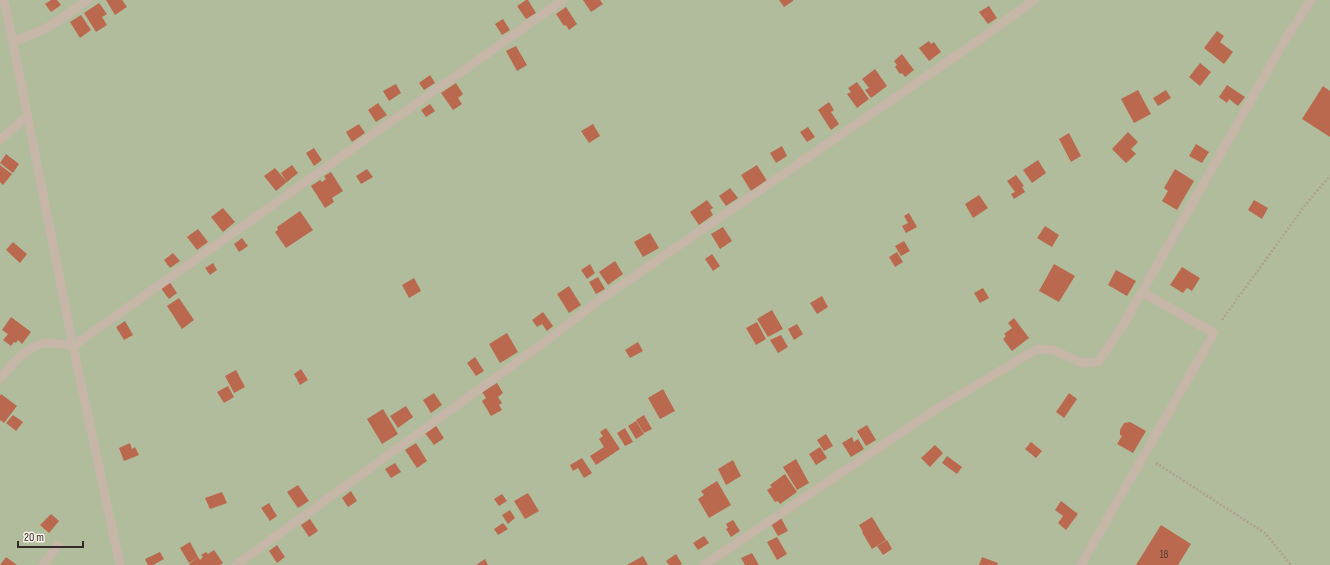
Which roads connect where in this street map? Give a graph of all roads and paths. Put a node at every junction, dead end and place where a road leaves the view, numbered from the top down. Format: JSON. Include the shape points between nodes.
{"nodes":[{"id":1,"x":4,"y":0,"type":"edge"},
{"id":2,"x":88,"y":0,"type":"edge"},
{"id":3,"x":563,"y":0,"type":"edge"},
{"id":4,"x":1034,"y":0,"type":"edge"},
{"id":5,"x":1311,"y":0,"type":"edge"},
{"id":6,"x":13,"y":42,"type":"junction"},
{"id":7,"x":27,"y":116,"type":"junction"},
{"id":8,"x":0,"y":140,"type":"edge"},
{"id":9,"x":1330,"y":176,"type":"edge"},
{"id":10,"x":1142,"y":292,"type":"junction"},
{"id":11,"x":1214,"y":333,"type":"junction"},
{"id":12,"x":73,"y":346,"type":"junction"},
{"id":13,"x":0,"y":379,"type":"edge"},
{"id":14,"x":1144,"y":455,"type":"junction"},
{"id":15,"x":58,"y":545,"type":"dead end"},
{"id":16,"x":43,"y":565,"type":"edge"},
{"id":17,"x":120,"y":565,"type":"edge"},
{"id":18,"x":236,"y":565,"type":"edge"},
{"id":19,"x":704,"y":565,"type":"edge"},
{"id":20,"x":1081,"y":565,"type":"edge"},
{"id":21,"x":1291,"y":565,"type":"edge"}],
"edges":[{"from":1,"to":6,"type":"lane"},
{"from":2,"to":6,"type":"lane","via":[[47,28]]},
{"from":3,"to":12,"type":"lane"},
{"from":4,"to":18,"type":"lane","via":[[748,200],[601,299]]},
{"from":5,"to":10,"type":"lane","via":[[1285,40]]},
{"from":6,"to":7,"type":"lane"},
{"from":7,"to":8,"type":"lane"},
{"from":7,"to":12,"type":"lane"},
{"from":9,"to":11,"type":"path","via":[[1248,282]]},
{"from":10,"to":11,"type":"lane"},
{"from":10,"to":19,"type":"lane","via":[[1098,362],[1082,363],[1053,350],[1037,349],[938,408]]},
{"from":11,"to":14,"type":"lane"},
{"from":12,"to":13,"type":"lane","via":[[50,343],[37,345],[23,353]]},
{"from":12,"to":17,"type":"lane"},
{"from":14,"to":20,"type":"lane"},
{"from":14,"to":21,"type":"path","via":[[1265,533]]},
{"from":15,"to":16,"type":"lane"}]}
